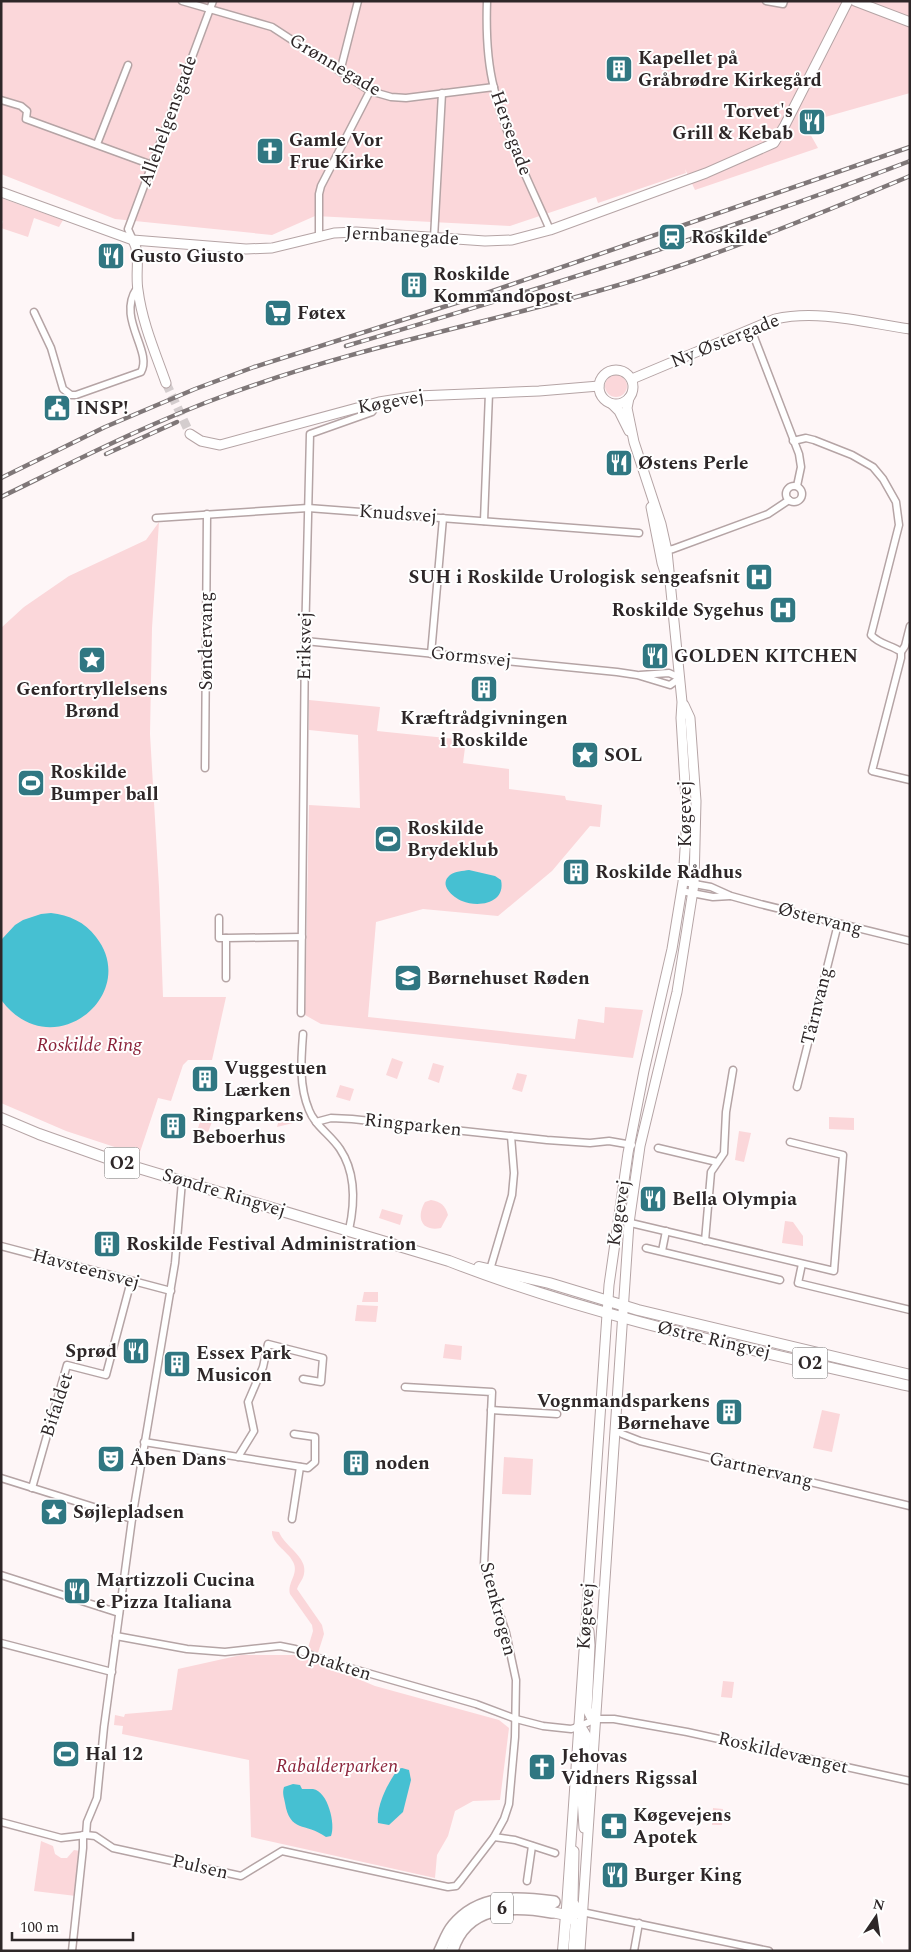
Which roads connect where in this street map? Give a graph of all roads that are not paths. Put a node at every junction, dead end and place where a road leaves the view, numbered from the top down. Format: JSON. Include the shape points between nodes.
{"nodes":[{"id":1,"x":182,"y":1,"type":"edge"},
{"id":2,"x":212,"y":1,"type":"edge"},
{"id":3,"x":358,"y":1,"type":"edge"},
{"id":4,"x":487,"y":1,"type":"edge"},
{"id":5,"x":766,"y":1,"type":"edge"},
{"id":6,"x":784,"y":1,"type":"edge"},
{"id":7,"x":848,"y":1,"type":"edge"},
{"id":8,"x":856,"y":1,"type":"edge"},
{"id":9,"x":210,"y":9,"type":"junction"},
{"id":10,"x":910,"y":22,"type":"edge"},
{"id":11,"x":128,"y":66,"type":"dead end"},
{"id":12,"x":340,"y":72,"type":"junction"},
{"id":13,"x":494,"y":87,"type":"junction"},
{"id":14,"x":370,"y":91,"type":"junction"},
{"id":15,"x":442,"y":93,"type":"junction"},
{"id":16,"x":1,"y":100,"type":"edge"},
{"id":17,"x":97,"y":144,"type":"junction"},
{"id":18,"x":152,"y":165,"type":"junction"},
{"id":19,"x":1,"y":192,"type":"edge"},
{"id":20,"x":550,"y":230,"type":"junction"},
{"id":21,"x":319,"y":237,"type":"junction"},
{"id":22,"x":434,"y":238,"type":"junction"},
{"id":23,"x":133,"y":240,"type":"junction"},
{"id":24,"x":137,"y":288,"type":"junction"},
{"id":25,"x":34,"y":312,"type":"dead end"},
{"id":26,"x":751,"y":329,"type":"junction"},
{"id":27,"x":910,"y":329,"type":"edge"},
{"id":28,"x":632,"y":378,"type":"junction"},
{"id":29,"x":166,"y":383,"type":"tunnel mouth"},
{"id":30,"x":599,"y":386,"type":"junction"},
{"id":31,"x":489,"y":393,"type":"junction"},
{"id":32,"x":629,"y":398,"type":"junction"},
{"id":33,"x":379,"y":402,"type":"junction"},
{"id":34,"x":612,"y":404,"type":"junction"},
{"id":35,"x":190,"y":434,"type":"tunnel mouth"},
{"id":36,"x":793,"y":441,"type":"junction"},
{"id":37,"x":634,"y":442,"type":"junction"},
{"id":38,"x":796,"y":486,"type":"junction"},
{"id":39,"x":788,"y":500,"type":"junction"},
{"id":40,"x":308,"y":508,"type":"junction"},
{"id":41,"x":207,"y":514,"type":"junction"},
{"id":42,"x":156,"y":518,"type":"dead end"},
{"id":43,"x":443,"y":518,"type":"junction"},
{"id":44,"x":484,"y":521,"type":"junction"},
{"id":45,"x":639,"y":533,"type":"dead end"},
{"id":46,"x":663,"y":551,"type":"junction"},
{"id":47,"x":910,"y":626,"type":"edge"},
{"id":48,"x":305,"y":641,"type":"junction"},
{"id":49,"x":901,"y":652,"type":"junction"},
{"id":50,"x":432,"y":654,"type":"junction"},
{"id":51,"x":636,"y":675,"type":"junction"},
{"id":52,"x":680,"y":678,"type":"junction"},
{"id":53,"x":682,"y":702,"type":"junction"},
{"id":54,"x":205,"y":768,"type":"dead end"},
{"id":55,"x":910,"y":780,"type":"edge"},
{"id":56,"x":682,"y":887,"type":"junction"},
{"id":57,"x":693,"y":889,"type":"junction"},
{"id":58,"x":219,"y":918,"type":"dead end"},
{"id":59,"x":838,"y":924,"type":"junction"},
{"id":60,"x":302,"y":937,"type":"junction"},
{"id":61,"x":226,"y":938,"type":"junction"},
{"id":62,"x":910,"y":941,"type":"edge"},
{"id":63,"x":226,"y":978,"type":"dead end"},
{"id":64,"x":301,"y":1013,"type":"dead end"},
{"id":65,"x":303,"y":1034,"type":"dead end"},
{"id":66,"x":733,"y":1070,"type":"dead end"},
{"id":67,"x":797,"y":1087,"type":"dead end"},
{"id":68,"x":1,"y":1118,"type":"edge"},
{"id":69,"x":316,"y":1122,"type":"junction"},
{"id":70,"x":511,"y":1136,"type":"junction"},
{"id":71,"x":790,"y":1142,"type":"dead end"},
{"id":72,"x":630,"y":1144,"type":"junction"},
{"id":73,"x":640,"y":1146,"type":"junction"},
{"id":74,"x":658,"y":1148,"type":"dead end"},
{"id":75,"x":717,"y":1162,"type":"junction"},
{"id":76,"x":182,"y":1181,"type":"junction"},
{"id":77,"x":618,"y":1220,"type":"junction"},
{"id":78,"x":629,"y":1223,"type":"junction"},
{"id":79,"x":349,"y":1230,"type":"junction"},
{"id":80,"x":666,"y":1232,"type":"junction"},
{"id":81,"x":706,"y":1241,"type":"junction"},
{"id":82,"x":1,"y":1246,"type":"edge"},
{"id":83,"x":646,"y":1248,"type":"dead end"},
{"id":84,"x":662,"y":1251,"type":"junction"},
{"id":85,"x":802,"y":1264,"type":"junction"},
{"id":86,"x":489,"y":1273,"type":"junction"},
{"id":87,"x":131,"y":1280,"type":"junction"},
{"id":88,"x":780,"y":1280,"type":"dead end"},
{"id":89,"x":171,"y":1291,"type":"junction"},
{"id":90,"x":607,"y":1300,"type":"junction"},
{"id":91,"x":623,"y":1305,"type":"junction"},
{"id":92,"x":910,"y":1310,"type":"edge"},
{"id":93,"x":606,"y":1314,"type":"junction"},
{"id":94,"x":622,"y":1318,"type":"junction"},
{"id":95,"x":714,"y":1328,"type":"joint"},
{"id":96,"x":910,"y":1375,"type":"edge"},
{"id":97,"x":303,"y":1379,"type":"dead end"},
{"id":98,"x":910,"y":1386,"type":"edge"},
{"id":99,"x":405,"y":1387,"type":"dead end"},
{"id":100,"x":491,"y":1410,"type":"junction"},
{"id":101,"x":557,"y":1414,"type":"dead end"},
{"id":102,"x":614,"y":1428,"type":"junction"},
{"id":103,"x":294,"y":1434,"type":"dead end"},
{"id":104,"x":144,"y":1442,"type":"junction"},
{"id":105,"x":238,"y":1457,"type":"junction"},
{"id":106,"x":300,"y":1467,"type":"junction"},
{"id":107,"x":1,"y":1478,"type":"edge"},
{"id":108,"x":33,"y":1489,"type":"junction"},
{"id":109,"x":910,"y":1506,"type":"edge"},
{"id":110,"x":132,"y":1519,"type":"junction"},
{"id":111,"x":292,"y":1519,"type":"dead end"},
{"id":112,"x":1,"y":1575,"type":"edge"},
{"id":113,"x":119,"y":1613,"type":"junction"},
{"id":114,"x":586,"y":1613,"type":"junction"},
{"id":115,"x":116,"y":1636,"type":"junction"},
{"id":116,"x":1,"y":1643,"type":"edge"},
{"id":117,"x":112,"y":1672,"type":"junction"},
{"id":118,"x":516,"y":1719,"type":"junction"},
{"id":119,"x":596,"y":1719,"type":"junction"},
{"id":120,"x":578,"y":1727,"type":"junction"},
{"id":121,"x":910,"y":1781,"type":"edge"},
{"id":122,"x":1,"y":1822,"type":"edge"},
{"id":123,"x":572,"y":1828,"type":"junction"},
{"id":124,"x":85,"y":1835,"type":"junction"},
{"id":125,"x":494,"y":1837,"type":"junction"},
{"id":126,"x":532,"y":1846,"type":"junction"},
{"id":127,"x":586,"y":1847,"type":"junction"},
{"id":128,"x":555,"y":1853,"type":"dead end"},
{"id":129,"x":527,"y":1881,"type":"dead end"},
{"id":130,"x":566,"y":1904,"type":"junction"},
{"id":131,"x":553,"y":1907,"type":"junction"},
{"id":132,"x":582,"y":1912,"type":"junction"},
{"id":133,"x":569,"y":1914,"type":"junction"},
{"id":134,"x":639,"y":1923,"type":"junction"},
{"id":135,"x":72,"y":1951,"type":"edge"},
{"id":136,"x":440,"y":1951,"type":"edge"},
{"id":137,"x":452,"y":1951,"type":"edge"},
{"id":138,"x":563,"y":1951,"type":"edge"},
{"id":139,"x":573,"y":1951,"type":"edge"},
{"id":140,"x":580,"y":1951,"type":"edge"},
{"id":141,"x":634,"y":1951,"type":"edge"},
{"id":142,"x":769,"y":1951,"type":"edge"}],
"edges":[{"from":1,"to":9,"type":"street","name":"Grønnegade"},
{"from":2,"to":9,"type":"street","name":"Allehelgensgade"},
{"from":3,"to":12,"type":"street"},
{"from":4,"to":13,"type":"street","name":"Hersegade","via":[[487,37]]},
{"from":5,"to":6,"type":"street","via":[[774,4],[783,4]]},
{"from":7,"to":20,"type":"street","name":"Jernbanegade","via":[[774,143],[720,167]]},
{"from":8,"to":10,"type":"street"},
{"from":9,"to":12,"type":"street","name":"Grønnegade","via":[[272,27]]},
{"from":9,"to":18,"type":"street","name":"Allehelgensgade"},
{"from":11,"to":17,"type":"street"},
{"from":12,"to":14,"type":"street","name":"Grønnegade"},
{"from":13,"to":15,"type":"street","name":"Grønnegade"},
{"from":13,"to":20,"type":"street","name":"Hersegade","via":[[506,128]]},
{"from":14,"to":15,"type":"street","name":"Grønnegade","via":[[398,98]]},
{"from":14,"to":21,"type":"street","via":[[321,186]]},
{"from":15,"to":22,"type":"street"},
{"from":16,"to":17,"type":"street","via":[[27,111],[26,118]]},
{"from":17,"to":18,"type":"street"},
{"from":18,"to":23,"type":"street","name":"Allehelgensgade","via":[[128,229]]},
{"from":19,"to":23,"type":"street","name":"Jernbanegade"},
{"from":20,"to":22,"type":"street","name":"Jernbanegade","via":[[502,241]]},
{"from":21,"to":22,"type":"street","name":"Jernbanegade","via":[[356,232]]},
{"from":21,"to":23,"type":"street","name":"Jernbanegade","via":[[259,249]]},
{"from":23,"to":24,"type":"street","via":[[137,248]]},
{"from":24,"to":25,"type":"street","via":[[131,297],[130,308],[144,363],[141,372],[76,395],[63,389],[51,348]]},
{"from":24,"to":29,"type":"street","via":[[144,321]]},
{"from":26,"to":27,"type":"street","name":"Ny Østergade","via":[[775,319],[800,315]]},
{"from":26,"to":28,"type":"street","name":"Ny Østergade"},
{"from":26,"to":36,"type":"street"},
{"from":28,"to":30,"type":"street","via":[[623,370],[613,370],[602,376]]},
{"from":28,"to":32,"type":"street","via":[[633,390]]},
{"from":30,"to":31,"type":"street","name":"Køgevej"},
{"from":30,"to":34,"type":"street","via":[[602,397]]},
{"from":31,"to":33,"type":"street","name":"Køgevej","via":[[417,396]]},
{"from":31,"to":44,"type":"street"},
{"from":32,"to":34,"type":"street","via":[[620,404]]},
{"from":32,"to":37,"type":"street","name":"Køgevej","via":[[627,408]]},
{"from":33,"to":35,"type":"street","name":"Køgevej","via":[[220,445],[201,441]]},
{"from":33,"to":40,"type":"street","name":"Eriksvej","via":[[372,412],[310,434]]},
{"from":34,"to":37,"type":"street","name":"Køgevej","via":[[619,411]]},
{"from":36,"to":38,"type":"street","via":[[801,461]]},
{"from":36,"to":49,"type":"street","via":[[814,440],[863,460],[873,467],[891,491],[899,525],[871,636]]},
{"from":37,"to":46,"type":"street","name":"Køgevej","via":[[661,524]]},
{"from":38,"to":39,"type":"street","via":[[787,490]]},
{"from":38,"to":39,"type":"street","via":[[801,491],[800,498]]},
{"from":39,"to":46,"type":"street","via":[[768,514]]},
{"from":40,"to":41,"type":"street","name":"Knudsvej"},
{"from":40,"to":43,"type":"street","name":"Knudsvej"},
{"from":40,"to":48,"type":"street","name":"Eriksvej"},
{"from":41,"to":42,"type":"street","name":"Knudsvej"},
{"from":41,"to":54,"type":"street","name":"Søndervang"},
{"from":43,"to":44,"type":"street","name":"Knudsvej"},
{"from":43,"to":50,"type":"street"},
{"from":44,"to":45,"type":"street","name":"Knudsvej"},
{"from":46,"to":52,"type":"street","name":"Køgevej"},
{"from":47,"to":49,"type":"street"},
{"from":48,"to":50,"type":"street","name":"Gormsvej"},
{"from":48,"to":60,"type":"street","name":"Eriksvej"},
{"from":49,"to":55,"type":"street","via":[[872,771]]},
{"from":50,"to":51,"type":"street","name":"Gormsvej"},
{"from":51,"to":52,"type":"street","name":"Gormsvej","via":[[669,673]]},
{"from":51,"to":52,"type":"street","name":"Gormsvej","via":[[670,686]]},
{"from":52,"to":53,"type":"street","name":"Køgevej"},
{"from":53,"to":56,"type":"street","name":"Køgevej","via":[[687,817]]},
{"from":53,"to":57,"type":"street","name":"Køgevej","via":[[690,718],[696,801]]},
{"from":56,"to":57,"type":"street","name":"Østervang"},
{"from":56,"to":72,"type":"street","name":"Køgevej"},
{"from":57,"to":59,"type":"street","name":"Østervang","via":[[713,897],[731,896]]},
{"from":57,"to":73,"type":"street","name":"Køgevej","via":[[677,992]]},
{"from":58,"to":61,"type":"street","via":[[219,938]]},
{"from":59,"to":62,"type":"street","name":"Østervang"},
{"from":59,"to":67,"type":"street","name":"Tårnvang"},
{"from":60,"to":61,"type":"street"},
{"from":60,"to":64,"type":"street","name":"Eriksvej"},
{"from":61,"to":63,"type":"street"},
{"from":65,"to":69,"type":"street","via":[[302,1086]]},
{"from":66,"to":75,"type":"street","via":[[724,1153]]},
{"from":68,"to":76,"type":"main road","name":"Søndre Ringvej","number":"O2","via":[[84,1150]]},
{"from":69,"to":70,"type":"street","name":"Ringparken","via":[[352,1118]]},
{"from":69,"to":79,"type":"street","via":[[340,1149],[352,1180],[354,1198]]},
{"from":70,"to":72,"type":"street","name":"Ringparken","via":[[590,1144],[609,1141]]},
{"from":70,"to":86,"type":"street","via":[[512,1195]]},
{"from":71,"to":85,"type":"street","via":[[843,1155],[834,1271]]},
{"from":72,"to":73,"type":"street","name":"Ringparken"},
{"from":72,"to":77,"type":"street","name":"Køgevej"},
{"from":73,"to":78,"type":"street","name":"Køgevej"},
{"from":74,"to":75,"type":"street"},
{"from":75,"to":81,"type":"street","via":[[711,1172]]},
{"from":76,"to":79,"type":"main road","name":"Søndre Ringvej","number":"O2"},
{"from":76,"to":89,"type":"street"},
{"from":77,"to":78,"type":"street"},
{"from":77,"to":90,"type":"street","name":"Køgevej"},
{"from":78,"to":80,"type":"street"},
{"from":78,"to":91,"type":"street","name":"Køgevej"},
{"from":79,"to":86,"type":"main road","name":"Søndre Ringvej","number":"O2"},
{"from":80,"to":81,"type":"street"},
{"from":80,"to":84,"type":"street"},
{"from":81,"to":85,"type":"street"},
{"from":82,"to":87,"type":"street","name":"Havsteensvej"},
{"from":83,"to":84,"type":"street"},
{"from":84,"to":88,"type":"street"},
{"from":85,"to":92,"type":"street","via":[[798,1283]]},
{"from":86,"to":90,"type":"main road","name":"Søndre Ringvej","number":"O2","via":[[549,1283]]},
{"from":86,"to":93,"type":"main road","name":"Søndre Ringvej","number":"O2"},
{"from":87,"to":89,"type":"street","name":"Havsteensvej"},
{"from":87,"to":108,"type":"street","name":"Bifaldet","via":[[106,1375],[67,1365]]},
{"from":89,"to":104,"type":"street"},
{"from":90,"to":91,"type":"main road","name":"Søndre Ringvej","number":"O2"},
{"from":90,"to":93,"type":"street","name":"Køgevej"},
{"from":91,"to":94,"type":"street","name":"Køgevej"},
{"from":91,"to":95,"type":"main road","name":"Søndre Ringvej","number":"O2"},
{"from":93,"to":94,"type":"main road","name":"Østre Ringvej","number":"O2"},
{"from":93,"to":114,"type":"street","name":"Køgevej"},
{"from":94,"to":98,"type":"main road","name":"Østre Ringvej","number":"O2"},
{"from":94,"to":102,"type":"street","name":"Køgevej"},
{"from":95,"to":96,"type":"main road","name":"Østre Ringvej","number":"O2"},
{"from":97,"to":105,"type":"street","via":[[321,1382],[323,1358],[268,1344],[263,1367],[248,1402],[254,1432]]},
{"from":99,"to":100,"type":"street","name":"Stenkrogen","via":[[492,1392]]},
{"from":100,"to":101,"type":"street"},
{"from":100,"to":118,"type":"street","name":"Stenkrogen","via":[[484,1564],[506,1633],[516,1680]]},
{"from":102,"to":109,"type":"street","name":"Gartnervang","via":[[640,1441]]},
{"from":102,"to":119,"type":"street","name":"Køgevej"},
{"from":103,"to":106,"type":"street","via":[[315,1437],[315,1462],[308,1468]]},
{"from":104,"to":105,"type":"street"},
{"from":104,"to":110,"type":"street"},
{"from":105,"to":106,"type":"street"},
{"from":106,"to":111,"type":"street"},
{"from":107,"to":108,"type":"street"},
{"from":108,"to":110,"type":"street"},
{"from":110,"to":113,"type":"street"},
{"from":112,"to":113,"type":"street"},
{"from":113,"to":115,"type":"street"},
{"from":114,"to":119,"type":"street","via":[[590,1645],[587,1709]]},
{"from":114,"to":120,"type":"street","name":"Køgevej"},
{"from":115,"to":117,"type":"street"},
{"from":115,"to":118,"type":"street","name":"Optakten","via":[[187,1649],[225,1652],[280,1646],[295,1649]]},
{"from":116,"to":117,"type":"street"},
{"from":117,"to":124,"type":"street","via":[[97,1798]]},
{"from":118,"to":120,"type":"street","name":"Optakten","via":[[564,1729]]},
{"from":118,"to":125,"type":"street","via":[[509,1804]]},
{"from":119,"to":120,"type":"street"},
{"from":119,"to":121,"type":"street","name":"Roskildevænget","via":[[614,1719],[687,1732]]},
{"from":119,"to":127,"type":"street","name":"Køgevej"},
{"from":120,"to":123,"type":"street","name":"Køgevej"},
{"from":120,"to":127,"type":"street","via":[[586,1735],[582,1798]]},
{"from":122,"to":124,"type":"street","name":"Pulsen","via":[[61,1838]]},
{"from":123,"to":130,"type":"street","name":"Køgevej"},
{"from":123,"to":132,"type":"street","via":[[575,1858],[573,1902]]},
{"from":124,"to":125,"type":"street","name":"Pulsen","via":[[95,1836],[113,1848],[241,1876],[282,1851],[448,1887],[456,1886]]},
{"from":124,"to":135,"type":"street"},
{"from":125,"to":126,"type":"street"},
{"from":126,"to":128,"type":"street"},
{"from":126,"to":129,"type":"street"},
{"from":127,"to":132,"type":"street","name":"Køgevej"},
{"from":130,"to":131,"type":"street"},
{"from":130,"to":132,"type":"street"},
{"from":130,"to":133,"type":"street","name":"Køgevej"},
{"from":131,"to":133,"type":"main road","number":"6"},
{"from":131,"to":136,"type":"highway","via":[[518,1898],[484,1903],[473,1908],[452,1927]]},
{"from":131,"to":137,"type":"highway","number":"6","via":[[501,1908],[486,1912],[460,1933]]},
{"from":132,"to":133,"type":"main road"},
{"from":132,"to":134,"type":"street"},
{"from":132,"to":140,"type":"street","name":"Køgevej"},
{"from":133,"to":138,"type":"main road","name":"Køgevej"},
{"from":133,"to":139,"type":"street","via":[[575,1924]]},
{"from":134,"to":141,"type":"street"},
{"from":134,"to":142,"type":"street"}]}
